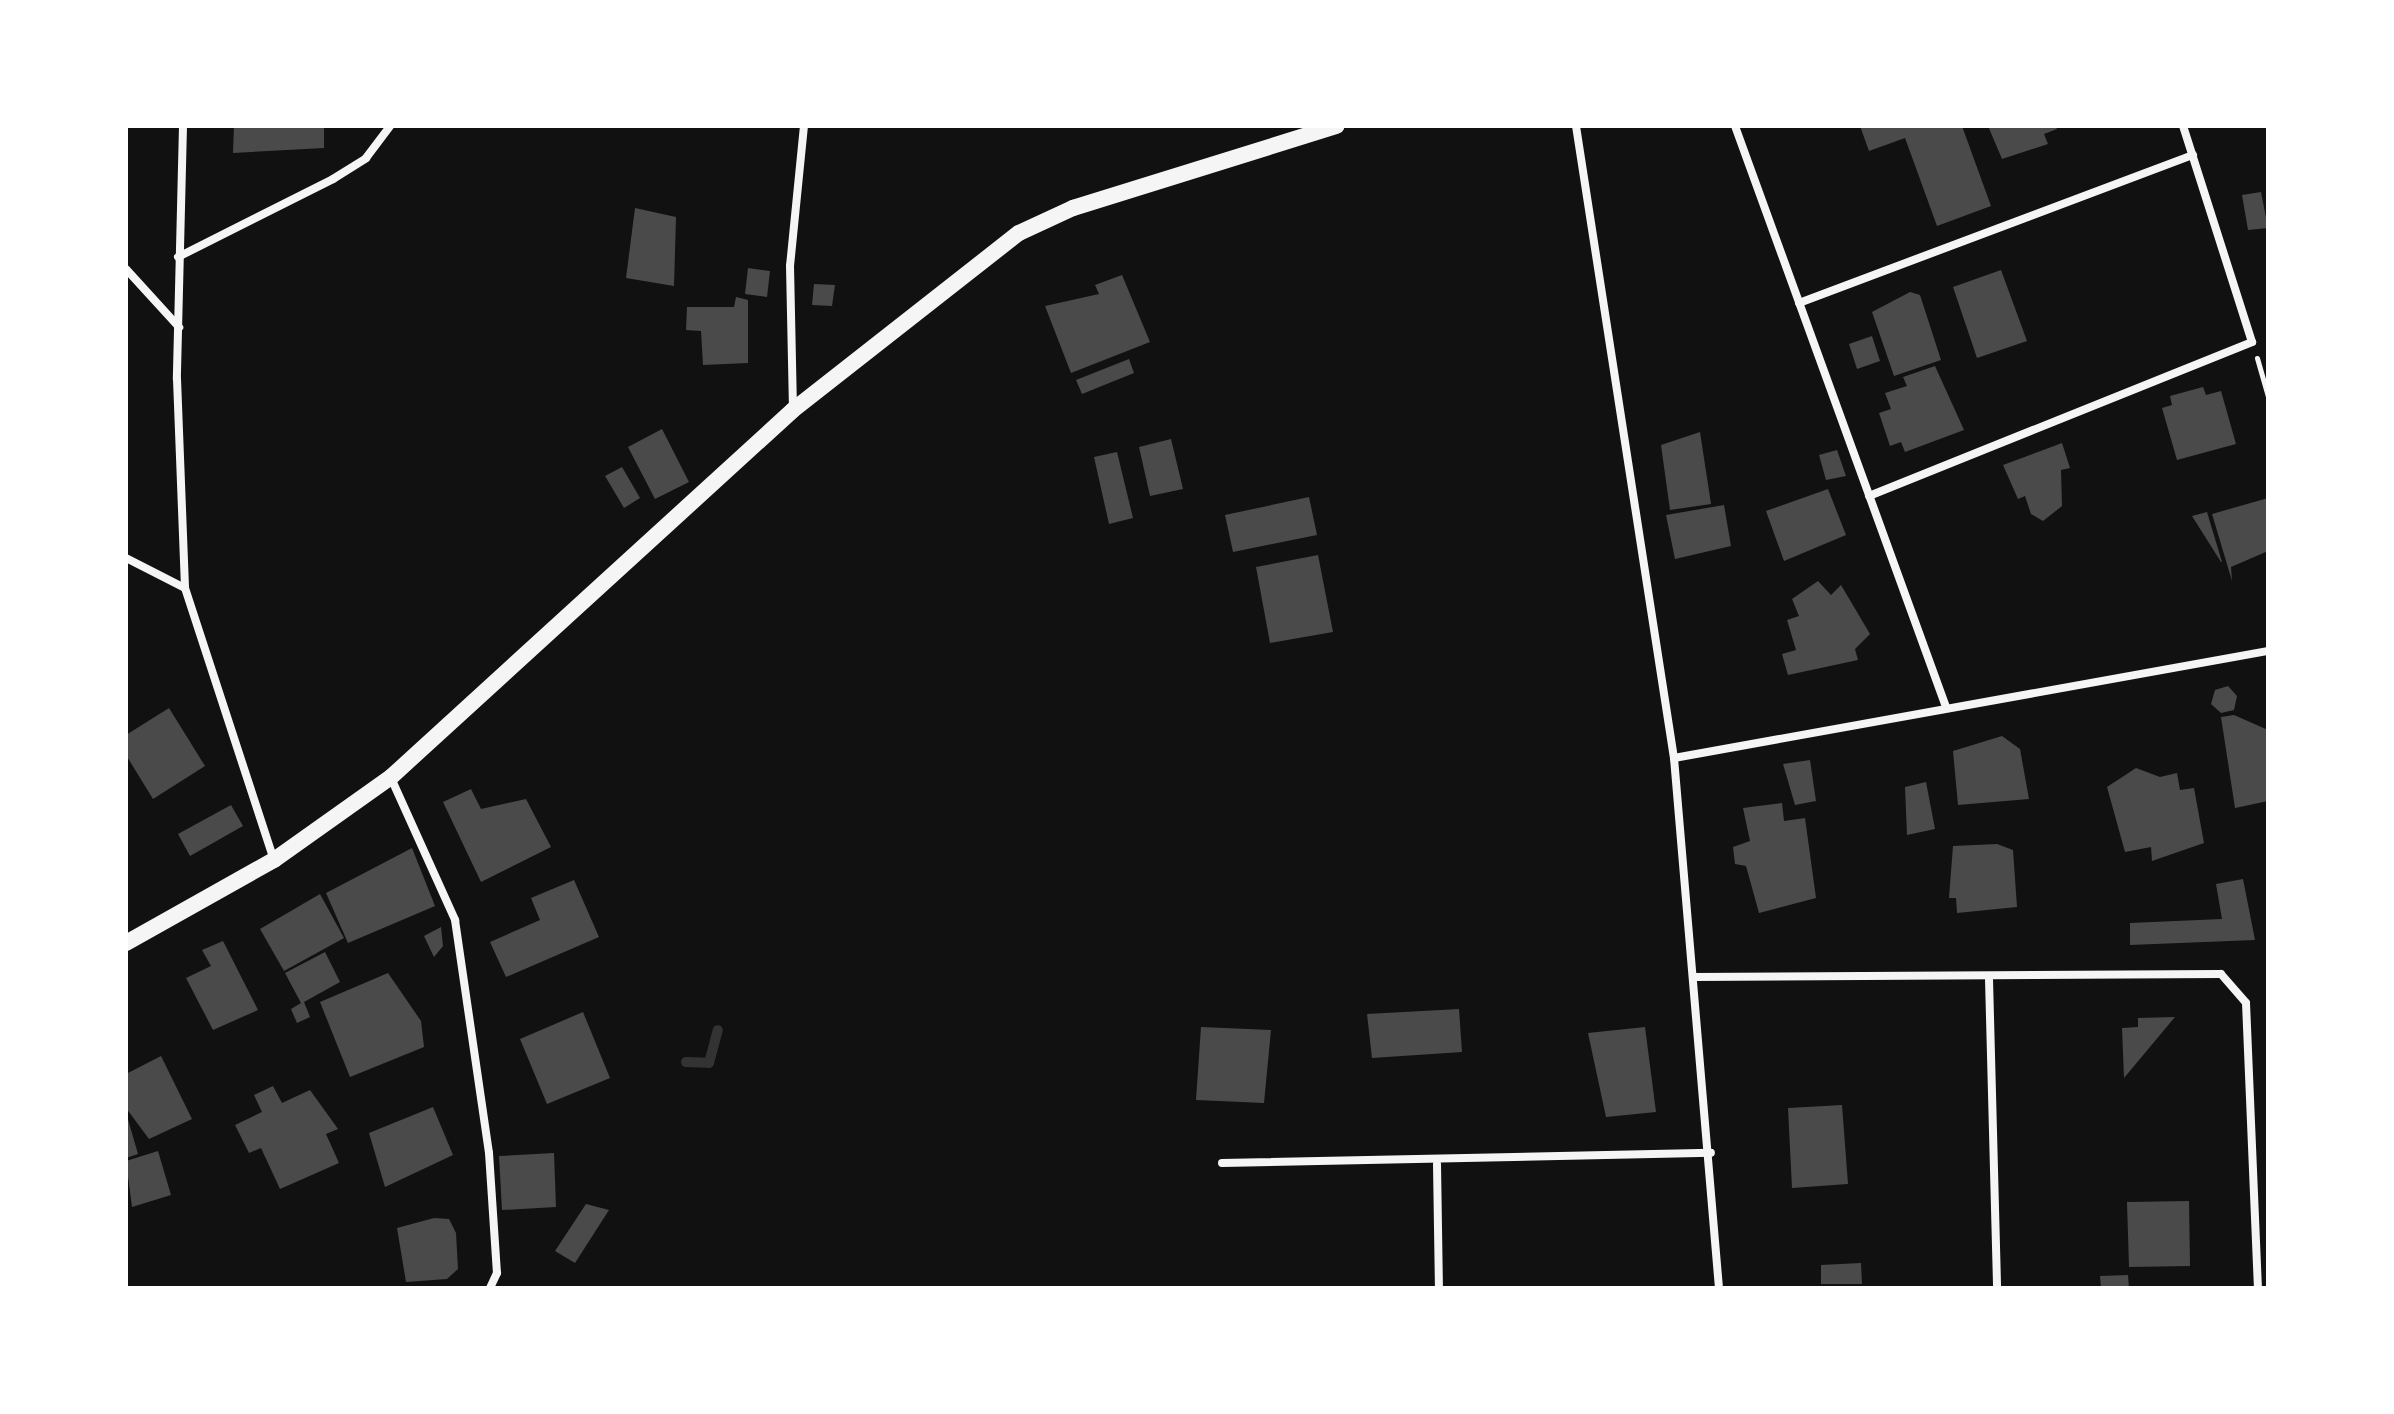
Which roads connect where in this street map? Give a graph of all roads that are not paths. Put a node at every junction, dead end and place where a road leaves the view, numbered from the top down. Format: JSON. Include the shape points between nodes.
{"nodes":[{"id":1,"x":183,"y":126,"type":"edge"},
{"id":2,"x":390,"y":126,"type":"edge"},
{"id":3,"x":804,"y":126,"type":"edge"},
{"id":4,"x":1337,"y":126,"type":"edge"},
{"id":5,"x":1576,"y":126,"type":"edge"},
{"id":6,"x":1735,"y":126,"type":"edge"},
{"id":7,"x":2183,"y":126,"type":"edge"},
{"id":8,"x":2193,"y":155,"type":"junction"},
{"id":9,"x":178,"y":257,"type":"junction"},
{"id":10,"x":126,"y":269,"type":"edge"},
{"id":11,"x":1799,"y":303,"type":"junction"},
{"id":12,"x":179,"y":327,"type":"junction"},
{"id":13,"x":793,"y":410,"type":"junction"},
{"id":14,"x":1869,"y":496,"type":"junction"},
{"id":15,"x":126,"y":558,"type":"edge"},
{"id":16,"x":185,"y":588,"type":"junction"},
{"id":17,"x":2268,"y":651,"type":"edge"},
{"id":18,"x":1946,"y":707,"type":"junction"},
{"id":19,"x":1674,"y":758,"type":"junction"},
{"id":20,"x":391,"y":777,"type":"junction"},
{"id":21,"x":274,"y":860,"type":"junction"},
{"id":22,"x":126,"y":943,"type":"edge"},
{"id":23,"x":1694,"y":977,"type":"junction"},
{"id":24,"x":1989,"y":979,"type":"junction"},
{"id":25,"x":1711,"y":1153,"type":"junction"},
{"id":26,"x":1222,"y":1163,"type":"dead end"},
{"id":27,"x":1437,"y":1164,"type":"junction"},
{"id":28,"x":490,"y":1288,"type":"edge"},
{"id":29,"x":1439,"y":1288,"type":"edge"},
{"id":30,"x":1719,"y":1288,"type":"edge"},
{"id":31,"x":1997,"y":1288,"type":"edge"},
{"id":32,"x":2258,"y":1288,"type":"edge"}],
"edges":[{"from":1,"to":9,"type":"street"},
{"from":2,"to":9,"type":"street","via":[[366,158],[333,179]]},
{"from":3,"to":13,"type":"street","via":[[790,266]]},
{"from":4,"to":13,"type":"main road","via":[[1073,208],[1019,233]]},
{"from":5,"to":19,"type":"street"},
{"from":6,"to":11,"type":"street"},
{"from":7,"to":8,"type":"street"},
{"from":8,"to":11,"type":"street"},
{"from":8,"to":14,"type":"street","via":[[2252,342]]},
{"from":9,"to":12,"type":"street"},
{"from":10,"to":12,"type":"street"},
{"from":11,"to":14,"type":"street"},
{"from":12,"to":16,"type":"street"},
{"from":13,"to":20,"type":"main road"},
{"from":14,"to":18,"type":"street"},
{"from":15,"to":16,"type":"street"},
{"from":16,"to":21,"type":"street"},
{"from":17,"to":18,"type":"street"},
{"from":18,"to":19,"type":"street"},
{"from":19,"to":23,"type":"street"},
{"from":20,"to":21,"type":"main road"},
{"from":20,"to":28,"type":"street","via":[[455,920],[489,1153],[497,1273]]},
{"from":21,"to":22,"type":"main road"},
{"from":23,"to":24,"type":"street"},
{"from":23,"to":25,"type":"street"},
{"from":24,"to":31,"type":"street"},
{"from":24,"to":32,"type":"street","via":[[2221,974],[2236,986],[2246,1003]]},
{"from":25,"to":27,"type":"street"},
{"from":25,"to":30,"type":"street"},
{"from":26,"to":27,"type":"street"},
{"from":27,"to":29,"type":"street"}]}
